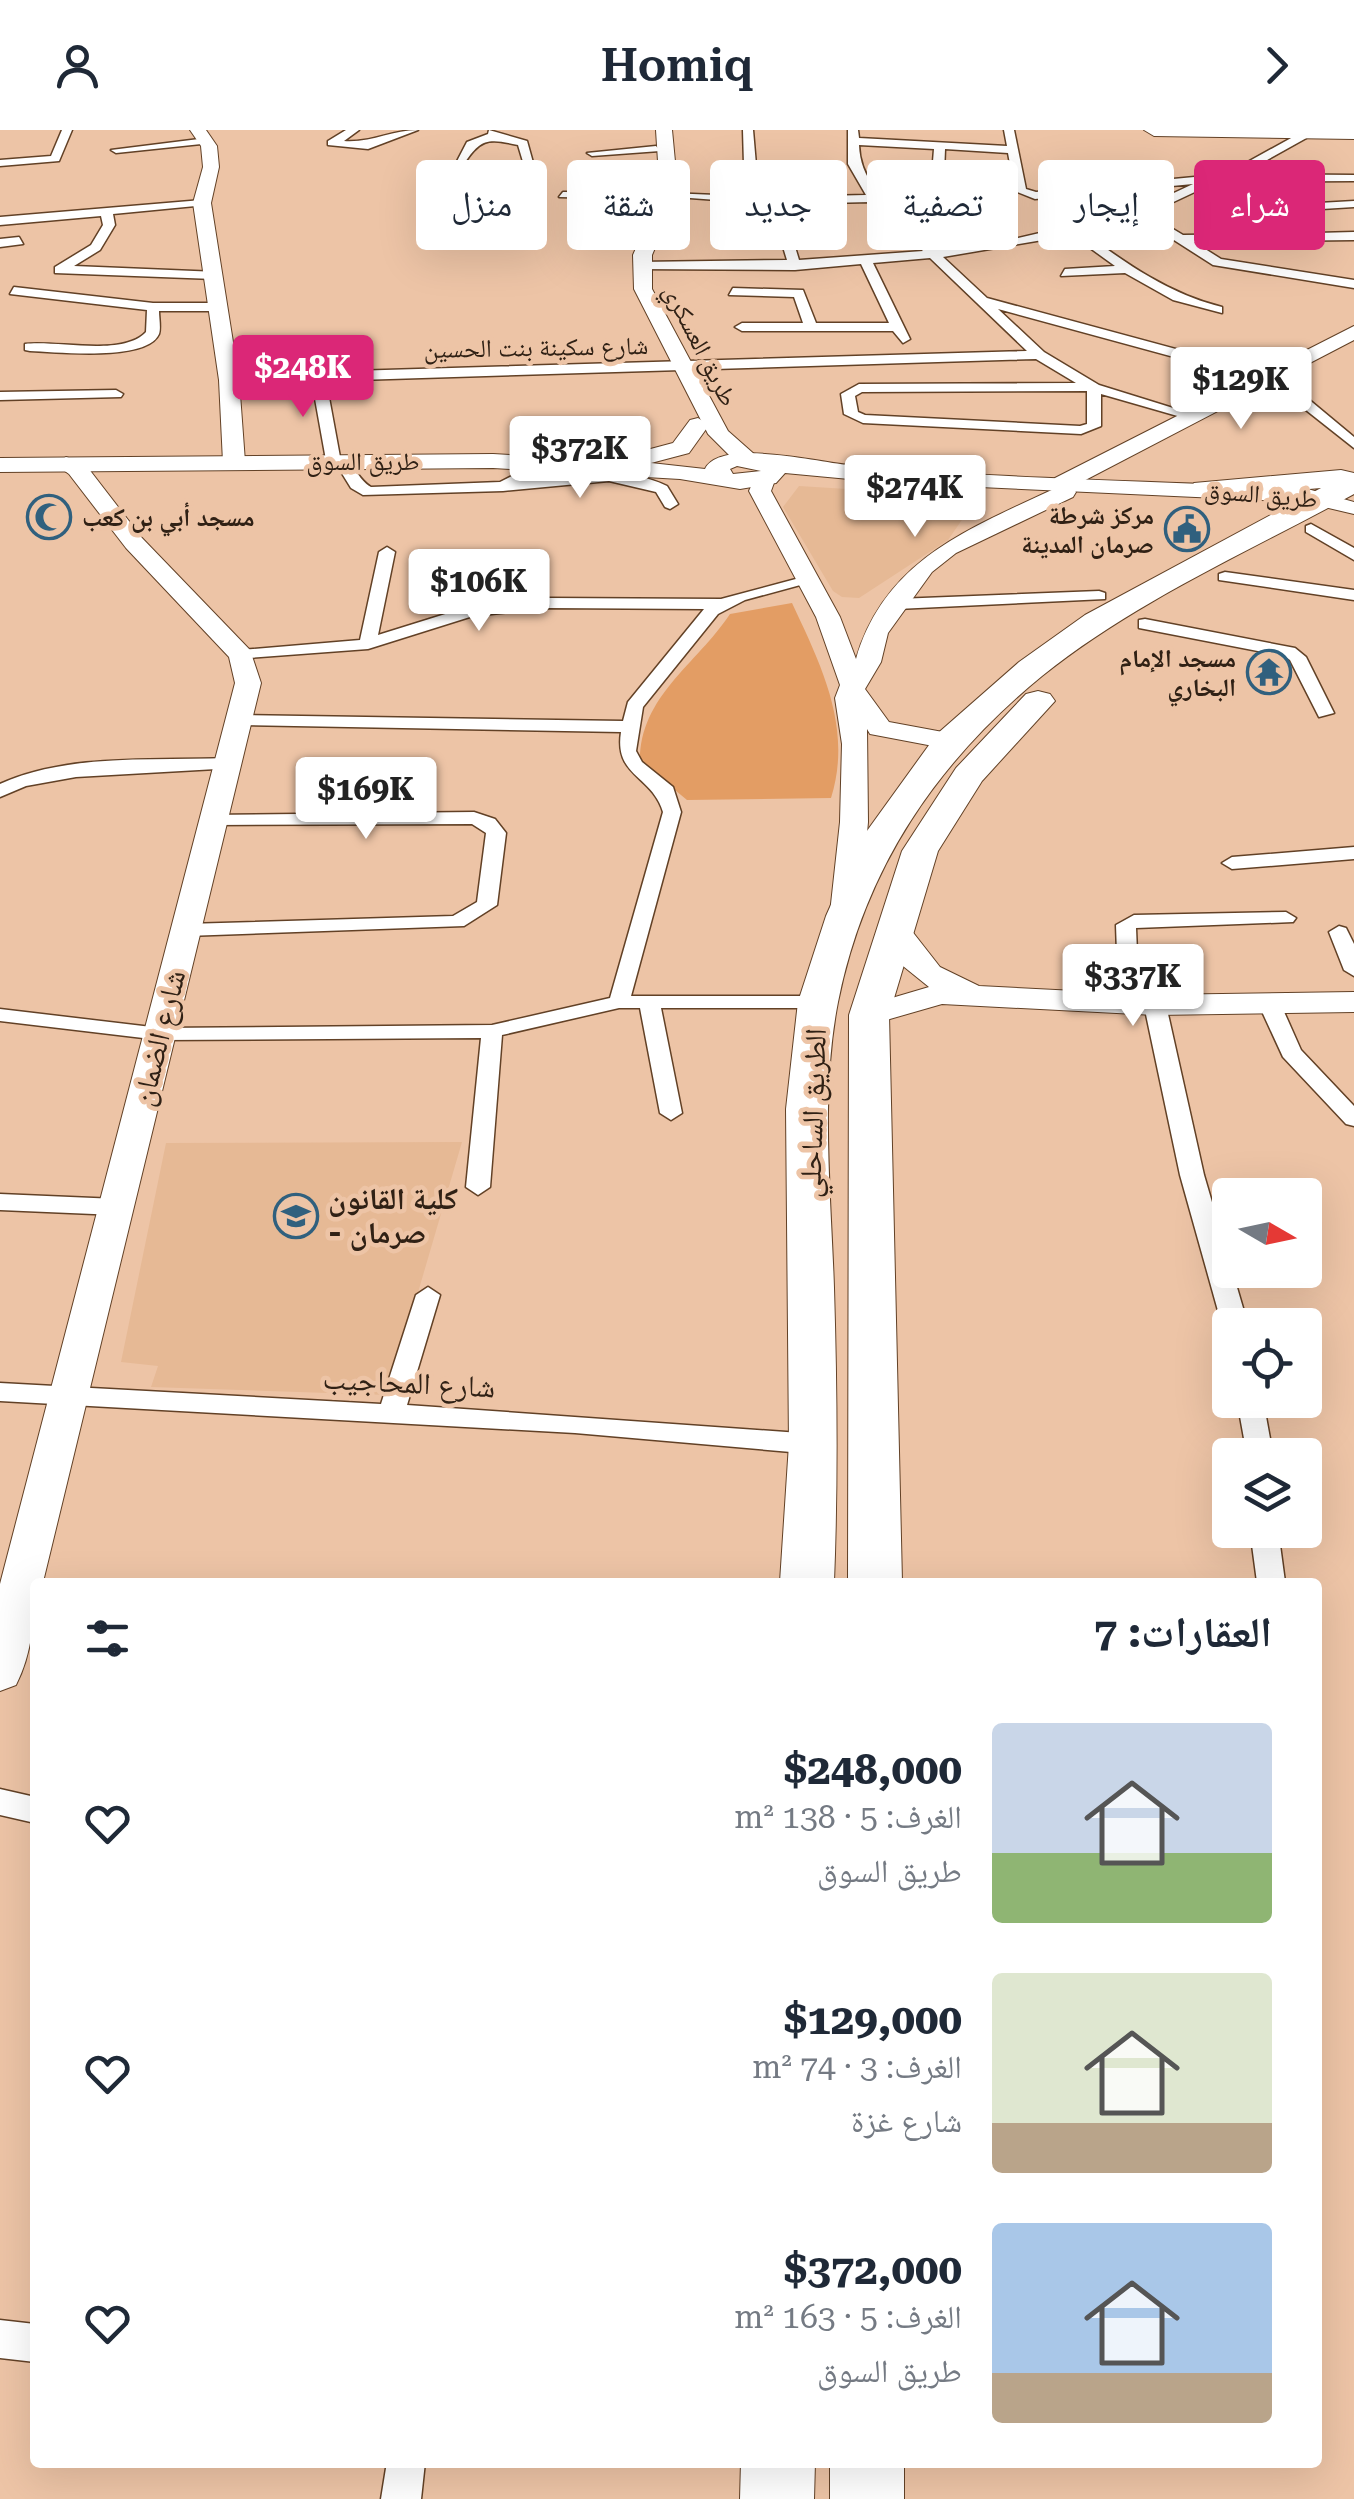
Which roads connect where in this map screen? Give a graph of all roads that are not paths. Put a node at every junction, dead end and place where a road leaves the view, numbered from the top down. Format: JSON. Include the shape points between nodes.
{"nodes":[{"id":1,"x":67,"y":130,"type":"edge"},
{"id":2,"x":354,"y":130,"type":"edge"},
{"id":3,"x":413,"y":130,"type":"edge"},
{"id":4,"x":748,"y":130,"type":"edge"},
{"id":5,"x":1010,"y":130,"type":"edge"},
{"id":6,"x":1154,"y":130,"type":"edge"},
{"id":7,"x":1178,"y":130,"type":"edge"},
{"id":8,"x":1354,"y":132,"type":"edge"},
{"id":9,"x":494,"y":133,"type":"edge"},
{"id":10,"x":1306,"y":134,"type":"junction"},
{"id":11,"x":853,"y":135,"type":"edge"},
{"id":12,"x":202,"y":136,"type":"edge"},
{"id":13,"x":658,"y":136,"type":"edge"},
{"id":14,"x":940,"y":143,"type":"junction"},
{"id":15,"x":116,"y":150,"type":"dead end"},
{"id":16,"x":1013,"y":150,"type":"junction"},
{"id":17,"x":592,"y":152,"type":"dead end"},
{"id":18,"x":461,"y":160,"type":"edge"},
{"id":19,"x":528,"y":160,"type":"edge"},
{"id":20,"x":750,"y":160,"type":"edge"},
{"id":21,"x":939,"y":160,"type":"edge"},
{"id":22,"x":1259,"y":160,"type":"edge"},
{"id":23,"x":0,"y":163,"type":"edge"},
{"id":24,"x":1325,"y":178,"type":"edge"},
{"id":25,"x":1354,"y":178,"type":"edge"},
{"id":26,"x":867,"y":186,"type":"edge"},
{"id":27,"x":1038,"y":192,"type":"edge"},
{"id":28,"x":563,"y":195,"type":"dead end"},
{"id":29,"x":567,"y":195,"type":"edge"},
{"id":30,"x":202,"y":203,"type":"junction"},
{"id":31,"x":1354,"y":204,"type":"edge"},
{"id":32,"x":1325,"y":205,"type":"edge"},
{"id":33,"x":106,"y":211,"type":"junction"},
{"id":34,"x":0,"y":221,"type":"edge"},
{"id":35,"x":1174,"y":235,"type":"edge"},
{"id":36,"x":1038,"y":236,"type":"edge"},
{"id":37,"x":1325,"y":236,"type":"edge"},
{"id":38,"x":1354,"y":236,"type":"edge"},
{"id":39,"x":1181,"y":239,"type":"junction"},
{"id":40,"x":1194,"y":239,"type":"edge"},
{"id":41,"x":19,"y":241,"type":"dead end"},
{"id":42,"x":0,"y":243,"type":"edge"},
{"id":43,"x":629,"y":250,"type":"edge"},
{"id":44,"x":642,"y":250,"type":"edge"},
{"id":45,"x":790,"y":250,"type":"edge"},
{"id":46,"x":927,"y":250,"type":"edge"},
{"id":47,"x":1101,"y":250,"type":"edge"},
{"id":48,"x":931,"y":254,"type":"junction"},
{"id":49,"x":866,"y":262,"type":"junction"},
{"id":50,"x":639,"y":266,"type":"junction"},
{"id":51,"x":795,"y":266,"type":"junction"},
{"id":52,"x":61,"y":269,"type":"junction"},
{"id":53,"x":1126,"y":269,"type":"junction"},
{"id":54,"x":1064,"y":273,"type":"dead end"},
{"id":55,"x":214,"y":274,"type":"junction"},
{"id":56,"x":1354,"y":284,"type":"edge"},
{"id":57,"x":733,"y":292,"type":"dead end"},
{"id":58,"x":7,"y":293,"type":"edge"},
{"id":59,"x":980,"y":300,"type":"junction"},
{"id":60,"x":153,"y":306,"type":"junction"},
{"id":61,"x":218,"y":307,"type":"junction"},
{"id":62,"x":1217,"y":310,"type":"dead end"},
{"id":63,"x":811,"y":326,"type":"junction"},
{"id":64,"x":742,"y":327,"type":"dead end"},
{"id":65,"x":898,"y":327,"type":"junction"},
{"id":66,"x":1354,"y":332,"type":"edge"},
{"id":67,"x":1354,"y":342,"type":"edge"},
{"id":68,"x":30,"y":347,"type":"dead end"},
{"id":69,"x":1039,"y":355,"type":"junction"},
{"id":70,"x":911,"y":359,"type":"junction"},
{"id":71,"x":674,"y":367,"type":"junction"},
{"id":72,"x":318,"y":376,"type":"junction"},
{"id":73,"x":229,"y":380,"type":"junction"},
{"id":74,"x":1271,"y":380,"type":"junction"},
{"id":75,"x":1092,"y":388,"type":"junction"},
{"id":76,"x":116,"y":394,"type":"dead end"},
{"id":77,"x":0,"y":396,"type":"edge"},
{"id":78,"x":1194,"y":417,"type":"junction"},
{"id":79,"x":698,"y":425,"type":"junction"},
{"id":80,"x":1354,"y":444,"type":"edge"},
{"id":81,"x":332,"y":458,"type":"junction"},
{"id":82,"x":234,"y":459,"type":"junction"},
{"id":83,"x":630,"y":460,"type":"junction"},
{"id":84,"x":0,"y":462,"type":"edge"},
{"id":85,"x":544,"y":464,"type":"junction"},
{"id":86,"x":749,"y":470,"type":"junction"},
{"id":87,"x":75,"y":472,"type":"junction"},
{"id":88,"x":504,"y":486,"type":"junction"},
{"id":89,"x":1064,"y":487,"type":"junction"},
{"id":90,"x":1102,"y":488,"type":"junction"},
{"id":91,"x":1216,"y":494,"type":"junction"},
{"id":92,"x":1336,"y":501,"type":"edge"},
{"id":93,"x":670,"y":504,"type":"dead end"},
{"id":94,"x":767,"y":510,"type":"junction"},
{"id":95,"x":1264,"y":532,"type":"junction"},
{"id":96,"x":388,"y":552,"type":"dead end"},
{"id":97,"x":1354,"y":555,"type":"edge"},
{"id":98,"x":1226,"y":577,"type":"junction"},
{"id":99,"x":806,"y":581,"type":"junction"},
{"id":100,"x":1100,"y":596,"type":"dead end"},
{"id":101,"x":1354,"y":596,"type":"edge"},
{"id":102,"x":720,"y":604,"type":"junction"},
{"id":103,"x":897,"y":604,"type":"junction"},
{"id":104,"x":1145,"y":624,"type":"junction"},
{"id":105,"x":368,"y":644,"type":"junction"},
{"id":106,"x":240,"y":655,"type":"junction"},
{"id":107,"x":852,"y":687,"type":"junction"},
{"id":108,"x":1325,"y":713,"type":"dead end"},
{"id":109,"x":239,"y":720,"type":"junction"},
{"id":110,"x":630,"y":727,"type":"junction"},
{"id":111,"x":949,"y":740,"type":"junction"},
{"id":112,"x":228,"y":764,"type":"junction"},
{"id":113,"x":0,"y":791,"type":"edge"},
{"id":114,"x":214,"y":819,"type":"junction"},
{"id":115,"x":1354,"y":852,"type":"edge"},
{"id":116,"x":1232,"y":863,"type":"dead end"},
{"id":117,"x":845,"y":916,"type":"junction"},
{"id":118,"x":1286,"y":918,"type":"dead end"},
{"id":119,"x":893,"y":927,"type":"junction"},
{"id":120,"x":186,"y":930,"type":"junction"},
{"id":121,"x":1339,"y":932,"type":"dead end"},
{"id":122,"x":1354,"y":970,"type":"edge"},
{"id":123,"x":996,"y":995,"type":"junction"},
{"id":124,"x":619,"y":1002,"type":"junction"},
{"id":125,"x":648,"y":1002,"type":"junction"},
{"id":126,"x":818,"y":1002,"type":"junction"},
{"id":127,"x":1354,"y":1002,"type":"edge"},
{"id":128,"x":1155,"y":1005,"type":"junction"},
{"id":129,"x":1270,"y":1005,"type":"junction"},
{"id":130,"x":0,"y":1015,"type":"edge"},
{"id":131,"x":869,"y":1015,"type":"junction"},
{"id":132,"x":492,"y":1031,"type":"junction"},
{"id":133,"x":160,"y":1034,"type":"junction"},
{"id":134,"x":671,"y":1113,"type":"dead end"},
{"id":135,"x":1354,"y":1119,"type":"edge"},
{"id":136,"x":478,"y":1187,"type":"dead end"},
{"id":137,"x":0,"y":1202,"type":"edge"},
{"id":138,"x":117,"y":1207,"type":"junction"},
{"id":139,"x":428,"y":1294,"type":"dead end"},
{"id":140,"x":1230,"y":1308,"type":"edge"},
{"id":141,"x":0,"y":1392,"type":"edge"},
{"id":142,"x":64,"y":1396,"type":"junction"},
{"id":143,"x":392,"y":1414,"type":"junction"},
{"id":144,"x":814,"y":1444,"type":"junction"},
{"id":145,"x":1266,"y":1548,"type":"edge"},
{"id":146,"x":807,"y":1578,"type":"edge"},
{"id":147,"x":875,"y":1578,"type":"edge"},
{"id":148,"x":1270,"y":1578,"type":"edge"},
{"id":149,"x":0,"y":1672,"type":"edge"},
{"id":150,"x":0,"y":1802,"type":"edge"},
{"id":151,"x":30,"y":1809,"type":"edge"},
{"id":152,"x":0,"y":2339,"type":"edge"},
{"id":153,"x":30,"y":2342,"type":"edge"},
{"id":154,"x":405,"y":2468,"type":"edge"},
{"id":155,"x":778,"y":2468,"type":"edge"},
{"id":156,"x":868,"y":2468,"type":"edge"},
{"id":157,"x":401,"y":2499,"type":"edge"},
{"id":158,"x":777,"y":2499,"type":"edge"},
{"id":159,"x":867,"y":2499,"type":"edge"}],
"edges":[{"from":1,"to":23,"type":"street","via":[[55,159]]},
{"from":2,"to":3,"type":"street","via":[[332,143],[368,146]]},
{"from":4,"to":20,"type":"street"},
{"from":5,"to":16,"type":"street"},
{"from":6,"to":10,"type":"highway"},
{"from":7,"to":8,"type":"highway"},
{"from":8,"to":10,"type":"highway"},
{"from":9,"to":18,"type":"street","via":[[471,144]]},
{"from":9,"to":19,"type":"street","via":[[523,143]]},
{"from":10,"to":22,"type":"street"},
{"from":11,"to":14,"type":"street"},
{"from":11,"to":26,"type":"street","via":[[854,164]]},
{"from":12,"to":15,"type":"street"},
{"from":12,"to":30,"type":"street","via":[[211,167]]},
{"from":13,"to":17,"type":"street"},
{"from":14,"to":16,"type":"street"},
{"from":14,"to":21,"type":"street"},
{"from":16,"to":27,"type":"street","via":[[1024,193]]},
{"from":24,"to":25,"type":"street"},
{"from":28,"to":29,"type":"street"},
{"from":30,"to":33,"type":"street"},
{"from":30,"to":55,"type":"street"},
{"from":31,"to":32,"type":"street"},
{"from":33,"to":34,"type":"street"},
{"from":33,"to":52,"type":"street","via":[[109,225],[96,247]]},
{"from":35,"to":39,"type":"street"},
{"from":36,"to":48,"type":"street"},
{"from":37,"to":38,"type":"street"},
{"from":39,"to":40,"type":"street"},
{"from":39,"to":56,"type":"street","via":[[1206,257],[1243,269]]},
{"from":41,"to":42,"type":"street"},
{"from":43,"to":71,"type":"street","name":"طريق العسكري","via":[[631,284]]},
{"from":44,"to":50,"type":"street","name":"طريق العسكري"},
{"from":45,"to":51,"type":"street"},
{"from":46,"to":48,"type":"street"},
{"from":47,"to":53,"type":"street"},
{"from":48,"to":49,"type":"street"},
{"from":48,"to":59,"type":"street"},
{"from":49,"to":51,"type":"street"},
{"from":49,"to":65,"type":"street"},
{"from":50,"to":51,"type":"street"},
{"from":50,"to":71,"type":"street","name":"طريق العسكري"},
{"from":52,"to":55,"type":"street"},
{"from":52,"to":58,"type":"street"},
{"from":53,"to":54,"type":"street"},
{"from":53,"to":62,"type":"street","via":[[1188,303]]},
{"from":55,"to":61,"type":"street"},
{"from":57,"to":63,"type":"street","via":[[798,294]]},
{"from":58,"to":60,"type":"street"},
{"from":59,"to":69,"type":"street"},
{"from":59,"to":74,"type":"street"},
{"from":60,"to":61,"type":"street"},
{"from":60,"to":68,"type":"street","via":[[153,333],[133,347]]},
{"from":61,"to":73,"type":"street"},
{"from":63,"to":64,"type":"street"},
{"from":63,"to":65,"type":"street"},
{"from":65,"to":70,"type":"street"},
{"from":66,"to":74,"type":"street"},
{"from":67,"to":74,"type":"street"},
{"from":69,"to":70,"type":"street","name":"شارع سكينة بنت الحسين"},
{"from":69,"to":75,"type":"street"},
{"from":70,"to":71,"type":"street","name":"شارع سكينة بنت الحسين"},
{"from":71,"to":72,"type":"street","name":"شارع سكينة بنت الحسين"},
{"from":71,"to":79,"type":"street","name":"طريق العسكري"},
{"from":71,"to":86,"type":"street","name":"طريق العسكري"},
{"from":72,"to":73,"type":"street","name":"شارع سكينة بنت الحسين"},
{"from":72,"to":81,"type":"street"},
{"from":73,"to":82,"type":"street"},
{"from":74,"to":78,"type":"street"},
{"from":74,"to":80,"type":"street"},
{"from":74,"to":90,"type":"street"},
{"from":75,"to":75,"type":"street","via":[[859,388],[848,394],[850,414],[863,419],[1081,430],[1094,426]]},
{"from":75,"to":78,"type":"street"},
{"from":76,"to":77,"type":"street"},
{"from":78,"to":89,"type":"street"},
{"from":79,"to":83,"type":"main road","via":[[690,442],[670,454]]},
{"from":79,"to":86,"type":"street","name":"طريق العسكري"},
{"from":81,"to":82,"type":"main road","name":"طريق السوق"},
{"from":81,"to":83,"type":"main road","name":"طريق السوق"},
{"from":81,"to":85,"type":"main road","name":"طريق السوق"},
{"from":81,"to":88,"type":"street","via":[[368,492]]},
{"from":82,"to":84,"type":"main road","name":"طريق السوق"},
{"from":82,"to":87,"type":"main road","name":"طريق السوق","via":[[115,463]]},
{"from":83,"to":86,"type":"main road","name":"طريق السوق"},
{"from":84,"to":87,"type":"main road","name":"طريق السوق"},
{"from":85,"to":86,"type":"main road","name":"طريق السوق"},
{"from":85,"to":88,"type":"street"},
{"from":86,"to":89,"type":"main road","name":"طريق السوق"},
{"from":86,"to":94,"type":"street"},
{"from":86,"to":94,"type":"street"},
{"from":87,"to":106,"type":"street"},
{"from":88,"to":93,"type":"street","via":[[641,480],[662,489]]},
{"from":89,"to":90,"type":"main road","name":"طريق السوق"},
{"from":89,"to":103,"type":"street","via":[[948,548]]},
{"from":90,"to":91,"type":"main road","name":"طريق السوق"},
{"from":91,"to":92,"type":"highway"},
{"from":91,"to":92,"type":"main road","name":"طريق السوق"},
{"from":91,"to":95,"type":"highway","via":[[1261,517]]},
{"from":92,"to":95,"type":"highway","name":"الطريق الساحلي"},
{"from":92,"to":97,"type":"street"},
{"from":92,"to":98,"type":"highway","name":"الطريق الساحلي"},
{"from":94,"to":99,"type":"street"},
{"from":95,"to":111,"type":"highway","name":"الطريق الساحلي","via":[[1096,622]]},
{"from":96,"to":105,"type":"street"},
{"from":98,"to":101,"type":"street"},
{"from":98,"to":104,"type":"highway","name":"الطريق الساحلي"},
{"from":99,"to":102,"type":"street"},
{"from":99,"to":107,"type":"street","via":[[828,616]]},
{"from":100,"to":103,"type":"street"},
{"from":102,"to":105,"type":"street","via":[[548,603],[471,611]]},
{"from":102,"to":110,"type":"street","via":[[649,685],[634,706]]},
{"from":103,"to":107,"type":"street"},
{"from":104,"to":108,"type":"street","via":[[1290,652]]},
{"from":104,"to":119,"type":"highway","name":"الطريق الساحلي","via":[[1034,704],[997,740],[920,851]]},
{"from":105,"to":106,"type":"street"},
{"from":106,"to":109,"type":"street","name":"شارع الضمان","via":[[248,683]]},
{"from":107,"to":111,"type":"street","via":[[880,728]]},
{"from":107,"to":117,"type":"street","via":[[854,822]]},
{"from":109,"to":110,"type":"street"},
{"from":109,"to":112,"type":"street","name":"شارع الضمان"},
{"from":110,"to":124,"type":"street","via":[[627,750],[634,765],[666,792],[672,812]]},
{"from":111,"to":117,"type":"highway","name":"الطريق الساحلي","via":[[877,842]]},
{"from":112,"to":113,"type":"street","via":[[62,774]]},
{"from":112,"to":114,"type":"street","name":"شارع الضمان"},
{"from":114,"to":120,"type":"street","name":"شارع الضمان"},
{"from":114,"to":120,"type":"street","via":[[474,818],[496,833],[491,892],[487,906],[457,922]]},
{"from":115,"to":116,"type":"street"},
{"from":117,"to":126,"type":"highway","name":"الطريق الساحلي"},
{"from":118,"to":128,"type":"street","via":[[1129,922],[1127,953]]},
{"from":119,"to":123,"type":"street","via":[[914,965],[929,977]]},
{"from":119,"to":131,"type":"highway","name":"الطريق الساحلي"},
{"from":120,"to":133,"type":"street","name":"شارع الضمان"},
{"from":121,"to":122,"type":"street"},
{"from":123,"to":128,"type":"street"},
{"from":123,"to":131,"type":"street","via":[[927,996]]},
{"from":124,"to":125,"type":"street"},
{"from":124,"to":132,"type":"street"},
{"from":125,"to":126,"type":"street"},
{"from":125,"to":134,"type":"street"},
{"from":126,"to":144,"type":"highway","name":"الطريق الساحلي","via":[[807,1109]]},
{"from":127,"to":129,"type":"street"},
{"from":128,"to":129,"type":"street"},
{"from":128,"to":140,"type":"street"},
{"from":129,"to":135,"type":"street","via":[[1292,1052]]},
{"from":130,"to":133,"type":"street"},
{"from":131,"to":147,"type":"highway","name":"الطريق الساحلي"},
{"from":132,"to":133,"type":"street"},
{"from":132,"to":136,"type":"street"},
{"from":133,"to":138,"type":"street","name":"شارع الضمان"},
{"from":137,"to":138,"type":"street"},
{"from":138,"to":142,"type":"street","name":"شارع الضمان"},
{"from":139,"to":143,"type":"street"},
{"from":141,"to":142,"type":"street","name":"شارع المحاجيب"},
{"from":142,"to":143,"type":"street","name":"شارع المحاجيب"},
{"from":142,"to":149,"type":"street","name":"شارع الضمان"},
{"from":143,"to":144,"type":"street","name":"شارع المحاجيب"},
{"from":144,"to":146,"type":"highway","name":"الطريق الساحلي"},
{"from":145,"to":148,"type":"street"},
{"from":150,"to":151,"type":"street"},
{"from":152,"to":153,"type":"street"},
{"from":154,"to":157,"type":"street"},
{"from":155,"to":158,"type":"highway"},
{"from":156,"to":159,"type":"highway"}]}
